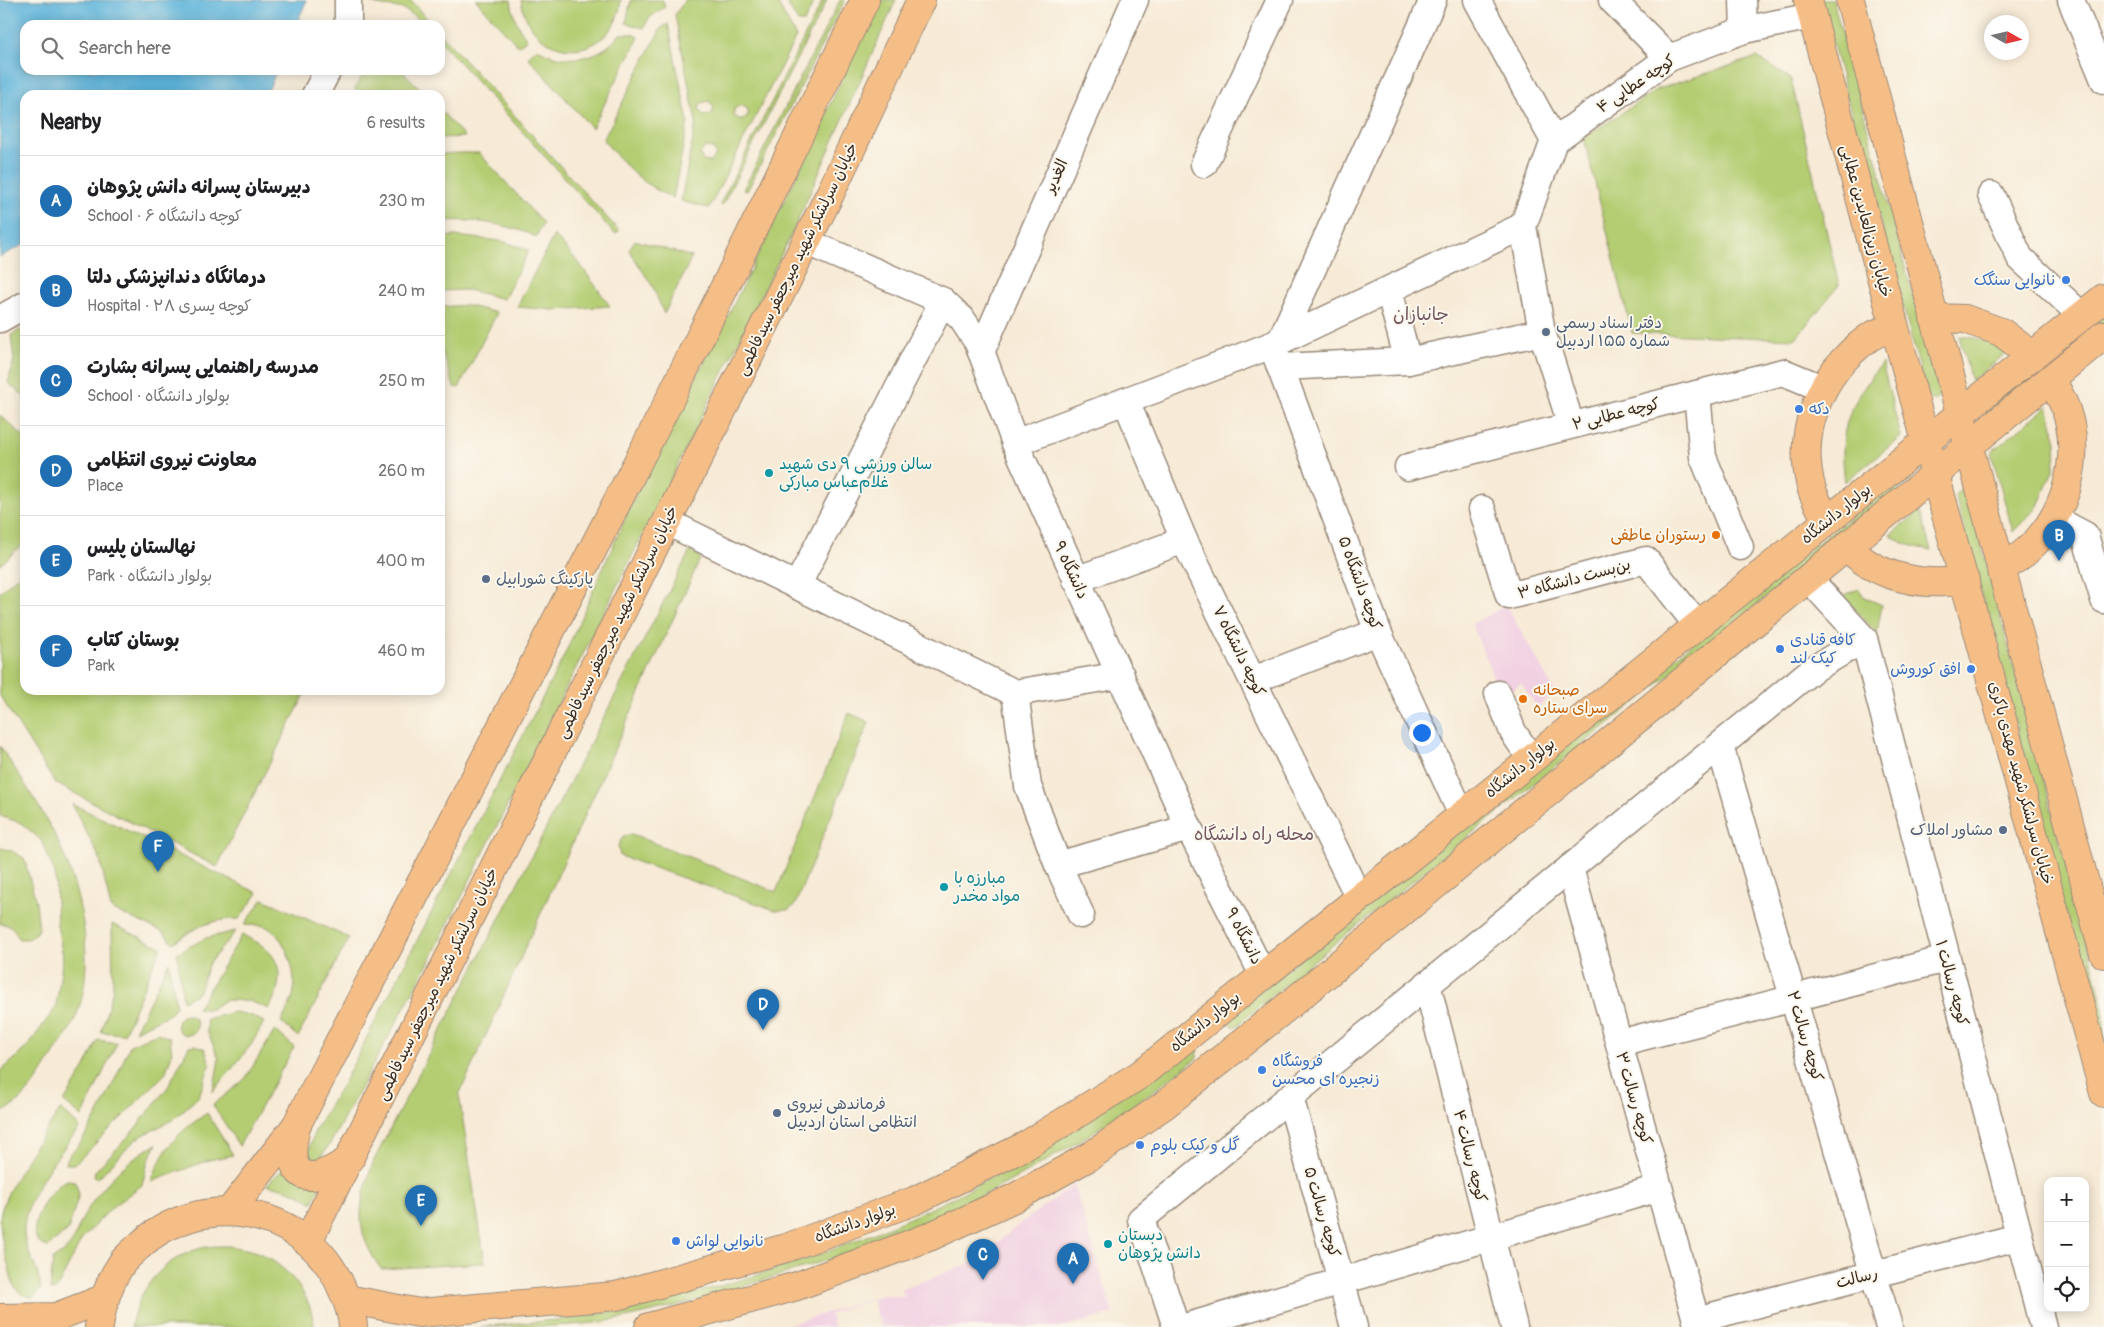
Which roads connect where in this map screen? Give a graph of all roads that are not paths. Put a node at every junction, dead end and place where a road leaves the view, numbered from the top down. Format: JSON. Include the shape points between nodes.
{"nodes":[{"id":1,"x":348,"y":0,"type":"edge"},
{"id":2,"x":865,"y":0,"type":"edge"},
{"id":3,"x":921,"y":0,"type":"edge"},
{"id":4,"x":1134,"y":0,"type":"edge"},
{"id":5,"x":1280,"y":0,"type":"edge"},
{"id":6,"x":1434,"y":0,"type":"edge"},
{"id":7,"x":1477,"y":0,"type":"edge"},
{"id":8,"x":1612,"y":0,"type":"edge"},
{"id":9,"x":1743,"y":0,"type":"edge"},
{"id":10,"x":1850,"y":0,"type":"edge"},
{"id":11,"x":2071,"y":0,"type":"edge"},
{"id":12,"x":1810,"y":8,"type":"edge"},
{"id":13,"x":348,"y":20,"type":"edge"},
{"id":14,"x":1744,"y":30,"type":"junction"},
{"id":15,"x":1669,"y":58,"type":"junction"},
{"id":16,"x":325,"y":75,"type":"edge"},
{"id":17,"x":2104,"y":80,"type":"edge"},
{"id":18,"x":318,"y":90,"type":"edge"},
{"id":19,"x":1554,"y":141,"type":"junction"},
{"id":20,"x":1204,"y":164,"type":"dead end"},
{"id":21,"x":1991,"y":195,"type":"dead end"},
{"id":22,"x":1523,"y":226,"type":"junction"},
{"id":23,"x":807,"y":242,"type":"junction"},
{"id":24,"x":1389,"y":290,"type":"junction"},
{"id":25,"x":2104,"y":298,"type":"edge"},
{"id":26,"x":943,"y":301,"type":"junction"},
{"id":27,"x":20,"y":308,"type":"edge"},
{"id":28,"x":2082,"y":316,"type":"junction"},
{"id":29,"x":1934,"y":318,"type":"junction"},
{"id":30,"x":0,"y":319,"type":"edge"},
{"id":31,"x":1894,"y":326,"type":"junction"},
{"id":32,"x":1542,"y":332,"type":"junction"},
{"id":33,"x":2104,"y":335,"type":"edge"},
{"id":34,"x":1278,"y":351,"type":"junction"},
{"id":35,"x":981,"y":352,"type":"junction"},
{"id":36,"x":2033,"y":356,"type":"junction"},
{"id":37,"x":1408,"y":362,"type":"junction"},
{"id":38,"x":2052,"y":378,"type":"junction"},
{"id":39,"x":1822,"y":388,"type":"junction"},
{"id":40,"x":1697,"y":394,"type":"junction"},
{"id":41,"x":1126,"y":401,"type":"junction"},
{"id":42,"x":1960,"y":414,"type":"junction"},
{"id":43,"x":1571,"y":425,"type":"junction"},
{"id":44,"x":1926,"y":441,"type":"junction"},
{"id":45,"x":1014,"y":443,"type":"junction"},
{"id":46,"x":1969,"y":446,"type":"junction"},
{"id":47,"x":1408,"y":466,"type":"dead end"},
{"id":48,"x":1936,"y":473,"type":"junction"},
{"id":49,"x":1482,"y":509,"type":"dead end"},
{"id":50,"x":2053,"y":518,"type":"junction"},
{"id":51,"x":1827,"y":521,"type":"junction"},
{"id":52,"x":667,"y":522,"type":"junction"},
{"id":53,"x":1184,"y":540,"type":"junction"},
{"id":54,"x":1847,"y":546,"type":"junction"},
{"id":55,"x":1740,"y":547,"type":"dead end"},
{"id":56,"x":2002,"y":567,"type":"junction"},
{"id":57,"x":1808,"y":578,"type":"junction"},
{"id":58,"x":1076,"y":580,"type":"junction"},
{"id":59,"x":1965,"y":580,"type":"junction"},
{"id":60,"x":797,"y":586,"type":"junction"},
{"id":61,"x":2104,"y":600,"type":"edge"},
{"id":62,"x":1697,"y":625,"type":"junction"},
{"id":63,"x":1378,"y":632,"type":"junction"},
{"id":64,"x":1864,"y":639,"type":"junction"},
{"id":65,"x":1121,"y":676,"type":"junction"},
{"id":66,"x":1253,"y":680,"type":"junction"},
{"id":67,"x":1015,"y":693,"type":"junction"},
{"id":68,"x":1498,"y":694,"type":"dead end"},
{"id":69,"x":1720,"y":746,"type":"junction"},
{"id":70,"x":1532,"y":759,"type":"junction"},
{"id":71,"x":1462,"y":815,"type":"junction"},
{"id":72,"x":1189,"y":828,"type":"junction"},
{"id":73,"x":1058,"y":865,"type":"junction"},
{"id":74,"x":1570,"y":868,"type":"junction"},
{"id":75,"x":1360,"y":898,"type":"junction"},
{"id":76,"x":1081,"y":915,"type":"dead end"},
{"id":77,"x":2104,"y":954,"type":"edge"},
{"id":78,"x":1946,"y":959,"type":"junction"},
{"id":79,"x":1263,"y":975,"type":"junction"},
{"id":80,"x":1427,"y":984,"type":"junction"},
{"id":81,"x":1794,"y":998,"type":"junction"},
{"id":82,"x":1212,"y":1016,"type":"junction"},
{"id":83,"x":1619,"y":1043,"type":"junction"},
{"id":84,"x":1237,"y":1046,"type":"junction"},
{"id":85,"x":2104,"y":1093,"type":"edge"},
{"id":86,"x":1290,"y":1097,"type":"junction"},
{"id":87,"x":296,"y":1126,"type":"junction"},
{"id":88,"x":350,"y":1159,"type":"junction"},
{"id":89,"x":1659,"y":1188,"type":"junction"},
{"id":90,"x":230,"y":1211,"type":"junction"},
{"id":91,"x":1491,"y":1237,"type":"junction"},
{"id":92,"x":2018,"y":1237,"type":"junction"},
{"id":93,"x":308,"y":1241,"type":"junction"},
{"id":94,"x":1874,"y":1274,"type":"junction"},
{"id":95,"x":1342,"y":1281,"type":"junction"},
{"id":96,"x":103,"y":1299,"type":"junction"},
{"id":97,"x":347,"y":1299,"type":"junction"},
{"id":98,"x":713,"y":1316,"type":"edge"},
{"id":99,"x":0,"y":1318,"type":"edge"},
{"id":100,"x":414,"y":1320,"type":"edge"},
{"id":101,"x":59,"y":1322,"type":"edge"},
{"id":102,"x":1697,"y":1323,"type":"edge"},
{"id":103,"x":99,"y":1327,"type":"edge"},
{"id":104,"x":352,"y":1327,"type":"edge"},
{"id":105,"x":649,"y":1327,"type":"edge"},
{"id":106,"x":1176,"y":1327,"type":"edge"},
{"id":107,"x":1185,"y":1327,"type":"edge"},
{"id":108,"x":1354,"y":1327,"type":"edge"},
{"id":109,"x":1514,"y":1327,"type":"edge"},
{"id":110,"x":1889,"y":1327,"type":"edge"},
{"id":111,"x":2043,"y":1327,"type":"edge"}],
"edges":[{"from":1,"to":13,"type":"street"},
{"from":2,"to":87,"type":"main road","via":[[665,409]]},
{"from":3,"to":23,"type":"main road","name":"خیابان سرلشکر شهید میرجعفر سیدفاطمی"},
{"from":4,"to":35,"type":"street","name":"الغدیر"},
{"from":5,"to":20,"type":"street"},
{"from":6,"to":34,"type":"street"},
{"from":7,"to":19,"type":"street"},
{"from":8,"to":15,"type":"street"},
{"from":9,"to":14,"type":"street"},
{"from":10,"to":29,"type":"main road"},
{"from":11,"to":17,"type":"street"},
{"from":12,"to":14,"type":"street","name":"کوچه عطایی ۴"},
{"from":12,"to":31,"type":"main road","name":"خیابان زین‌العابدین عطایی"},
{"from":14,"to":15,"type":"street","name":"کوچه عطایی ۴"},
{"from":15,"to":19,"type":"street","name":"کوچه عطایی ۴"},
{"from":16,"to":18,"type":"street"},
{"from":19,"to":22,"type":"street"},
{"from":21,"to":28,"type":"street","via":[[2020,258]]},
{"from":22,"to":24,"type":"street"},
{"from":22,"to":32,"type":"street"},
{"from":23,"to":26,"type":"street","name":"دانشگاه ۹"},
{"from":23,"to":52,"type":"main road","name":"خیابان سرلشکر شهید میرجعفر سیدفاطمی"},
{"from":24,"to":34,"type":"street"},
{"from":24,"to":37,"type":"street"},
{"from":25,"to":28,"type":"main road","name":"بولوار دانشگاه"},
{"from":26,"to":35,"type":"street","name":"دانشگاه ۹","via":[[962,318]]},
{"from":26,"to":60,"type":"street"},
{"from":27,"to":30,"type":"street"},
{"from":28,"to":36,"type":"main road","name":"بولوار دانشگاه"},
{"from":29,"to":36,"type":"main road","via":[[1966,319],[2002,332]]},
{"from":29,"to":42,"type":"main road"},
{"from":31,"to":39,"type":"main road","via":[[1869,338],[1842,360]]},
{"from":31,"to":44,"type":"main road","name":"خیابان زین‌العابدین عطایی"},
{"from":32,"to":37,"type":"street"},
{"from":32,"to":43,"type":"street"},
{"from":33,"to":38,"type":"main road","name":"بولوار دانشگاه"},
{"from":34,"to":37,"type":"street"},
{"from":34,"to":41,"type":"street"},
{"from":34,"to":63,"type":"street","name":"کوچه دانشگاه ۵"},
{"from":35,"to":45,"type":"street","name":"دانشگاه ۹"},
{"from":36,"to":42,"type":"main road","name":"بولوار دانشگاه"},
{"from":38,"to":46,"type":"main road","name":"بولوار دانشگاه"},
{"from":38,"to":50,"type":"main road","via":[[2066,411],[2072,445],[2068,486]]},
{"from":39,"to":40,"type":"street","name":"کوچه عطایی ۲","via":[[1783,372]]},
{"from":39,"to":51,"type":"main road","via":[[1810,421],[1807,456],[1812,490]]},
{"from":40,"to":43,"type":"street","name":"کوچه عطایی ۲"},
{"from":40,"to":55,"type":"street","via":[[1703,457]]},
{"from":41,"to":45,"type":"street"},
{"from":41,"to":53,"type":"street","name":"کوچه دانشگاه ۷"},
{"from":42,"to":44,"type":"main road","name":"بولوار دانشگاه"},
{"from":42,"to":46,"type":"main road"},
{"from":43,"to":47,"type":"street","name":"کوچه عطایی ۲"},
{"from":44,"to":48,"type":"main road","name":"خیابان زین‌العابدین عطایی"},
{"from":44,"to":51,"type":"main road","name":"بولوار دانشگاه"},
{"from":45,"to":58,"type":"street","name":"دانشگاه ۹"},
{"from":46,"to":48,"type":"main road","name":"بولوار دانشگاه"},
{"from":46,"to":56,"type":"main road"},
{"from":48,"to":54,"type":"main road","name":"بولوار دانشگاه"},
{"from":48,"to":59,"type":"main road","name":"خیابان سرلشکر شهید مهدی باکری"},
{"from":49,"to":62,"type":"street","name":"بن‌بست دانشگاه ۳","via":[[1509,596],[1646,560]]},
{"from":50,"to":56,"type":"main road","via":[[2037,541]]},
{"from":50,"to":61,"type":"street","via":[[2085,535]]},
{"from":51,"to":62,"type":"main road","name":"بولوار دانشگاه"},
{"from":52,"to":60,"type":"street"},
{"from":52,"to":88,"type":"main road","name":"خیابان سرلشکر شهید میرجعفر سیدفاطمی"},
{"from":53,"to":58,"type":"street"},
{"from":53,"to":66,"type":"street","name":"کوچه دانشگاه ۷"},
{"from":54,"to":57,"type":"main road","name":"بولوار دانشگاه"},
{"from":54,"to":59,"type":"main road","via":[[1878,569],[1910,581],[1945,584]]},
{"from":56,"to":77,"type":"main road"},
{"from":57,"to":64,"type":"street"},
{"from":57,"to":84,"type":"main road","name":"بولوار دانشگاه"},
{"from":58,"to":65,"type":"street","name":"دانشگاه ۹"},
{"from":59,"to":85,"type":"main road","name":"خیابان سرلشکر شهید مهدی باکری"},
{"from":60,"to":67,"type":"street"},
{"from":62,"to":70,"type":"main road","name":"بولوار دانشگاه"},
{"from":63,"to":66,"type":"street"},
{"from":63,"to":71,"type":"street","name":"کوچه دانشگاه ۵"},
{"from":64,"to":69,"type":"street","via":[[1812,670]]},
{"from":64,"to":78,"type":"street","name":"کوچه رسالت ۱"},
{"from":65,"to":67,"type":"street"},
{"from":65,"to":72,"type":"street","name":"دانشگاه ۹"},
{"from":66,"to":75,"type":"street","name":"کوچه دانشگاه ۷"},
{"from":67,"to":73,"type":"street","via":[[1028,786]]},
{"from":68,"to":70,"type":"street","via":[[1513,732]]},
{"from":69,"to":74,"type":"street"},
{"from":69,"to":81,"type":"street","name":"کوچه رسالت ۲"},
{"from":70,"to":71,"type":"main road","name":"بولوار دانشگاه"},
{"from":71,"to":75,"type":"main road","name":"بولوار دانشگاه"},
{"from":72,"to":73,"type":"street"},
{"from":72,"to":79,"type":"street","name":"دانشگاه ۹"},
{"from":73,"to":76,"type":"street"},
{"from":74,"to":80,"type":"street"},
{"from":74,"to":83,"type":"street","name":"کوچه رسالت ۳"},
{"from":75,"to":79,"type":"main road","name":"بولوار دانشگاه"},
{"from":78,"to":81,"type":"street"},
{"from":78,"to":92,"type":"street","name":"کوچه رسالت ۱"},
{"from":79,"to":82,"type":"main road","name":"بولوار دانشگاه"},
{"from":80,"to":86,"type":"street"},
{"from":80,"to":91,"type":"street","name":"کوچه رسالت ۴"},
{"from":81,"to":83,"type":"street"},
{"from":81,"to":94,"type":"street","name":"کوچه رسالت ۲"},
{"from":82,"to":84,"type":"main road"},
{"from":82,"to":100,"type":"main road","name":"بولوار دانشگاه","via":[[1141,1074],[1025,1146],[905,1204],[786,1248],[616,1296]]},
{"from":83,"to":89,"type":"street","name":"کوچه رسالت ۳"},
{"from":84,"to":98,"type":"main road","name":"بولوار دانشگاه","via":[[1163,1106],[1092,1156],[1014,1198],[929,1237]]},
{"from":86,"to":95,"type":"street","name":"کوچه رسالت ۵"},
{"from":86,"to":106,"type":"street","via":[[1141,1219]]},
{"from":87,"to":88,"type":"main road","via":[[292,1157],[300,1174],[329,1173]]},
{"from":87,"to":90,"type":"main road"},
{"from":88,"to":93,"type":"main road","name":"خیابان سرلشکر شهید میرجعفر سیدفاطمی"},
{"from":89,"to":91,"type":"street"},
{"from":89,"to":102,"type":"street","name":"کوچه رسالت ۳"},
{"from":90,"to":93,"type":"main road","via":[[271,1219]]},
{"from":90,"to":96,"type":"main road","via":[[189,1216],[152,1234],[122,1262]]},
{"from":91,"to":95,"type":"street"},
{"from":91,"to":109,"type":"street","name":"کوچه رسالت ۴"},
{"from":92,"to":94,"type":"street","name":"رسالت"},
{"from":92,"to":111,"type":"street","name":"کوچه رسالت ۱"},
{"from":93,"to":97,"type":"main road","via":[[331,1267]]},
{"from":94,"to":102,"type":"street","name":"رسالت"},
{"from":94,"to":110,"type":"street","name":"کوچه رسالت ۲"},
{"from":95,"to":107,"type":"street"},
{"from":95,"to":108,"type":"street","name":"کوچه رسالت ۵"},
{"from":96,"to":101,"type":"main road"},
{"from":96,"to":103,"type":"main road"},
{"from":97,"to":100,"type":"main road","name":"بولوار دانشگاه"},
{"from":97,"to":104,"type":"main road"},
{"from":98,"to":105,"type":"main road","name":"بولوار دانشگاه"},
{"from":99,"to":101,"type":"main road"}]}
